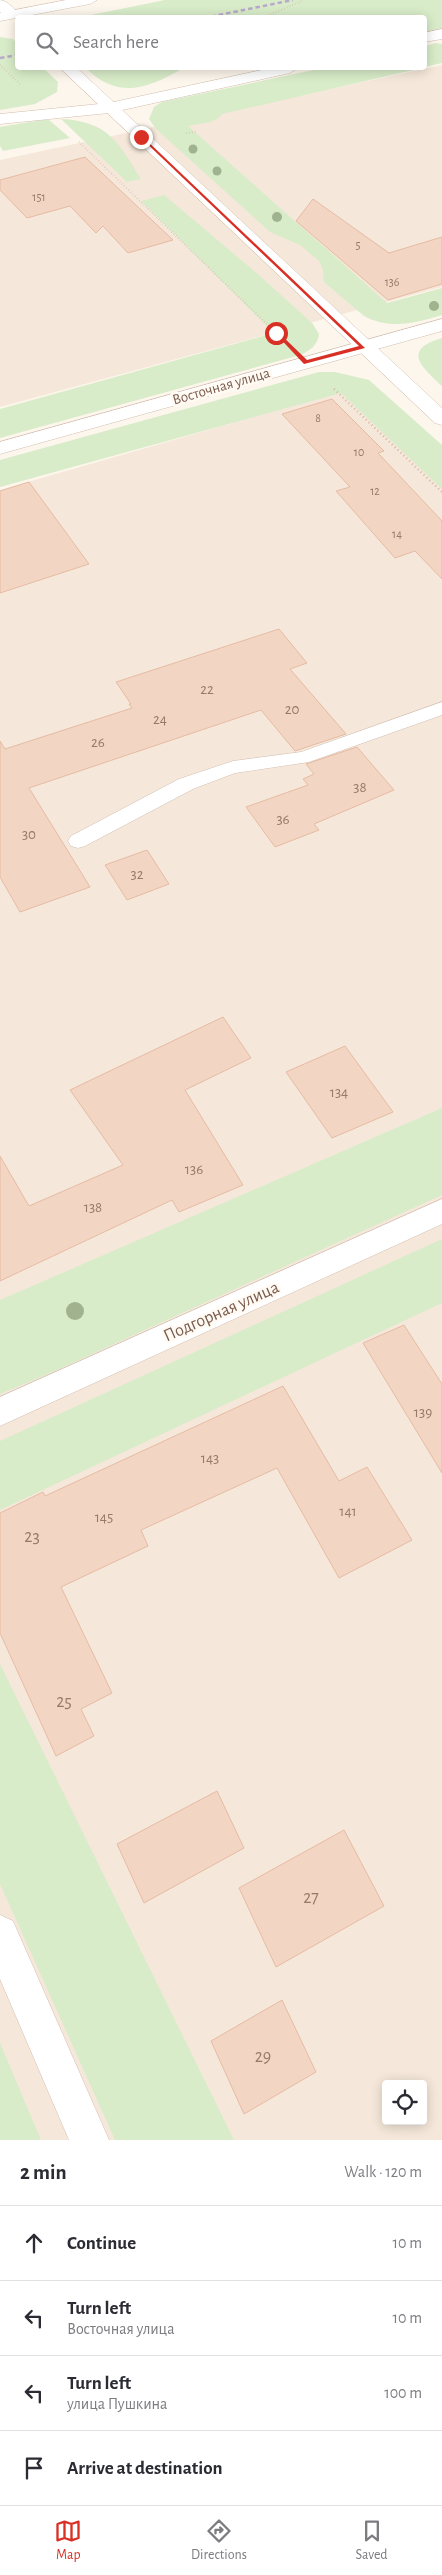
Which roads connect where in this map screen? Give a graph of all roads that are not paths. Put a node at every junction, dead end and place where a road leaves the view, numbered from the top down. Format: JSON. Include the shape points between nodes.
{"nodes":[{"id":1,"x":90,"y":0,"type":"edge"},
{"id":2,"x":0,"y":4,"type":"edge"},
{"id":3,"x":19,"y":15,"type":"edge"},
{"id":4,"x":10,"y":17,"type":"edge"},
{"id":5,"x":442,"y":34,"type":"edge"},
{"id":6,"x":427,"y":37,"type":"edge"},
{"id":7,"x":70,"y":70,"type":"edge"},
{"id":8,"x":281,"y":70,"type":"edge"},
{"id":9,"x":109,"y":108,"type":"junction"},
{"id":10,"x":0,"y":118,"type":"edge"},
{"id":11,"x":442,"y":325,"type":"edge"},
{"id":12,"x":363,"y":346,"type":"junction"},
{"id":13,"x":442,"y":419,"type":"edge"},
{"id":14,"x":0,"y":448,"type":"edge"},
{"id":15,"x":442,"y":708,"type":"edge"},
{"id":16,"x":78,"y":841,"type":"dead end"},
{"id":17,"x":442,"y":1211,"type":"edge"},
{"id":18,"x":0,"y":1412,"type":"edge"},
{"id":19,"x":0,"y":1934,"type":"edge"},
{"id":20,"x":88,"y":2140,"type":"edge"}],
"edges":[{"from":1,"to":3,"type":"street"},
{"from":2,"to":4,"type":"street"},
{"from":5,"to":6,"type":"street"},
{"from":7,"to":9,"type":"street"},
{"from":8,"to":9,"type":"street"},
{"from":9,"to":10,"type":"street"},
{"from":9,"to":12,"type":"street"},
{"from":11,"to":12,"type":"street","name":"Восточная улица"},
{"from":12,"to":13,"type":"street"},
{"from":12,"to":14,"type":"street","name":"Восточная улица"},
{"from":15,"to":16,"type":"lane","via":[[303,758],[233,766],[186,784]]},
{"from":17,"to":18,"type":"street","name":"Подгорная улица"},
{"from":19,"to":20,"type":"street"}]}
